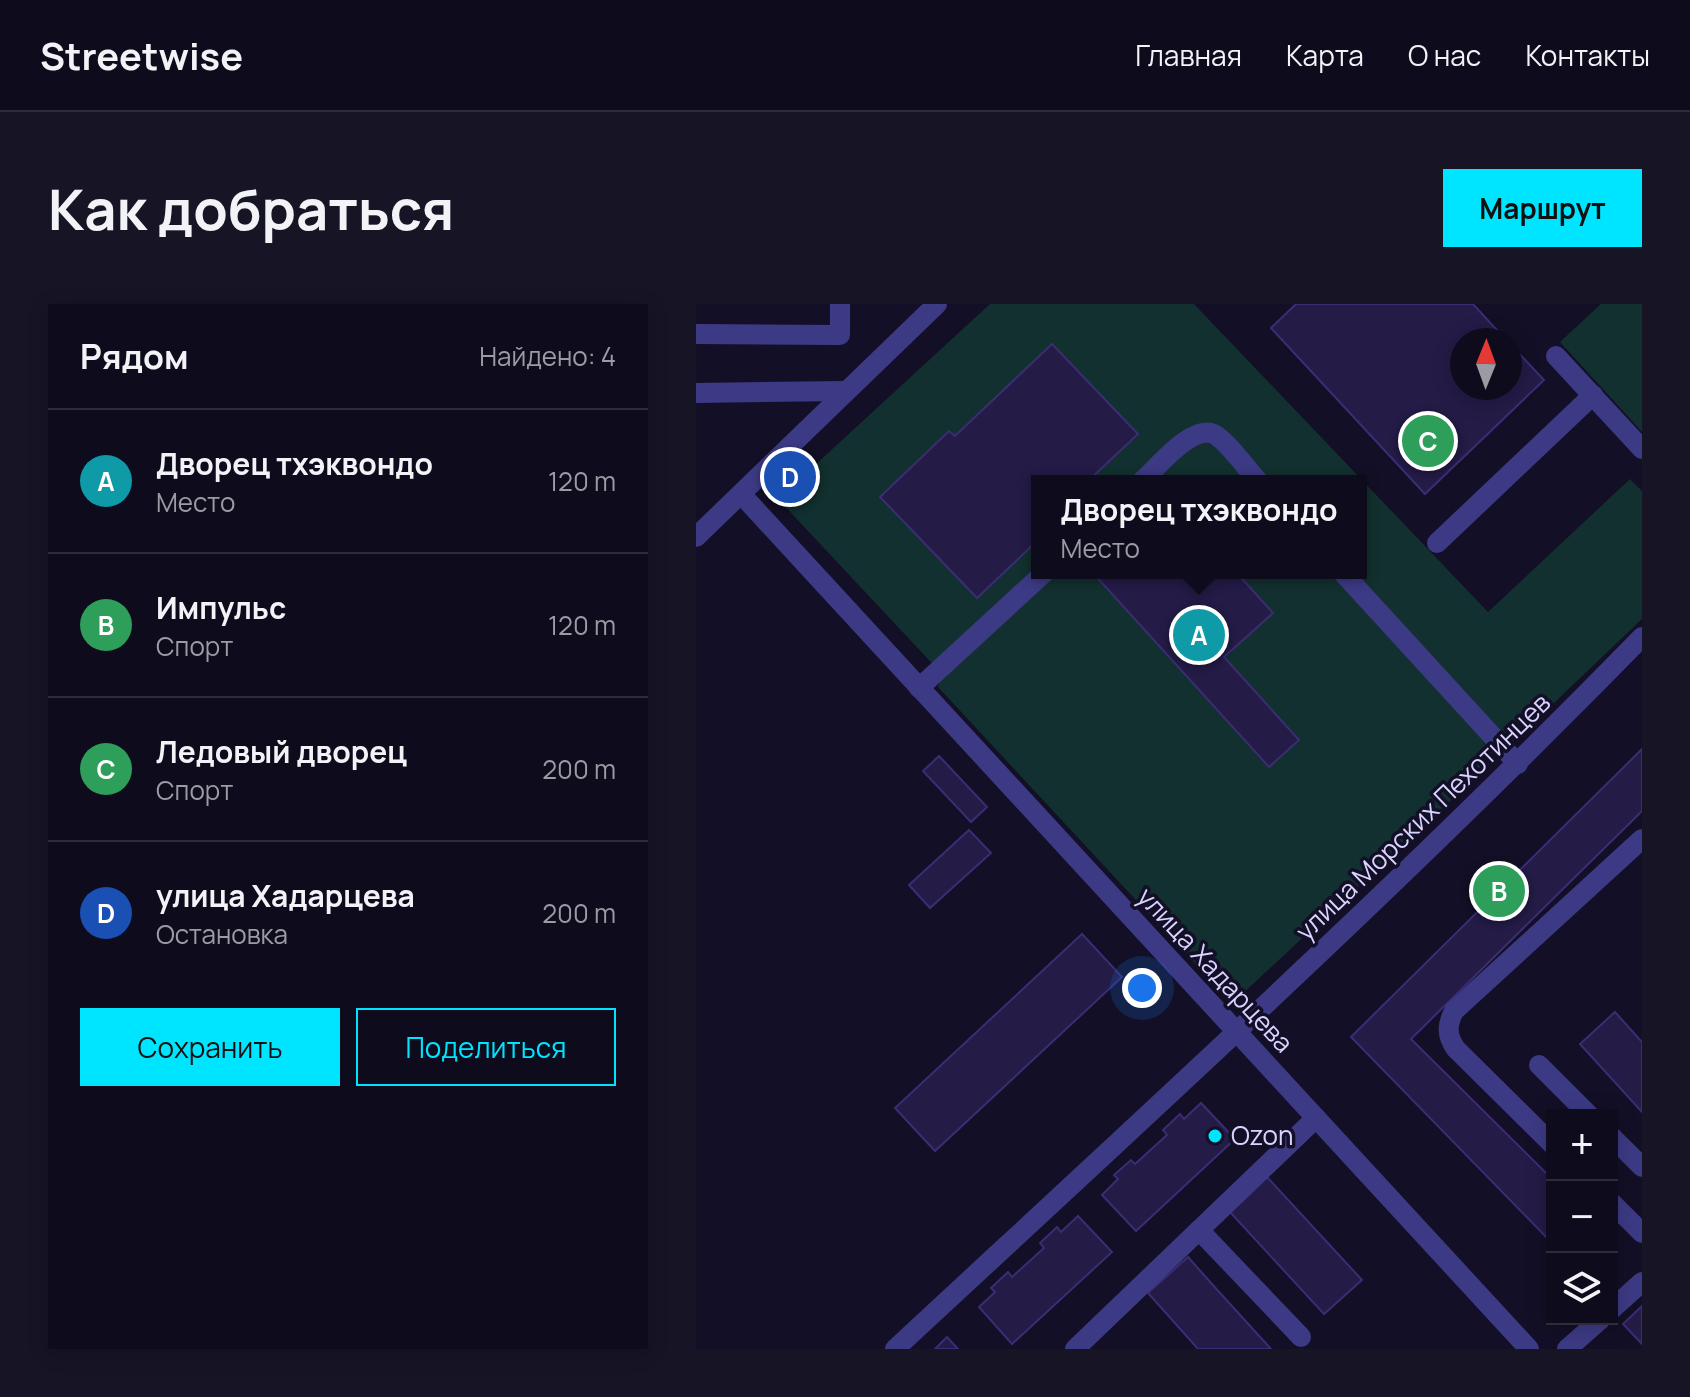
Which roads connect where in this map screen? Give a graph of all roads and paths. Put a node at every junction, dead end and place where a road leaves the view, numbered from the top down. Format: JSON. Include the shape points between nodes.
{"nodes":[{"id":1,"x":840,"y":304,"type":"edge"},
{"id":2,"x":937,"y":304,"type":"edge"},
{"id":3,"x":696,"y":334,"type":"edge"},
{"id":4,"x":1556,"y":356,"type":"dead end"},
{"id":5,"x":844,"y":391,"type":"junction"},
{"id":6,"x":696,"y":393,"type":"edge"},
{"id":7,"x":1593,"y":395,"type":"junction"},
{"id":8,"x":1642,"y":449,"type":"edge"},
{"id":9,"x":1148,"y":475,"type":"edge"},
{"id":10,"x":1253,"y":475,"type":"edge"},
{"id":11,"x":742,"y":495,"type":"junction"},
{"id":12,"x":696,"y":537,"type":"edge"},
{"id":13,"x":1437,"y":543,"type":"dead end"},
{"id":14,"x":1037,"y":579,"type":"edge"},
{"id":15,"x":1348,"y":579,"type":"edge"},
{"id":16,"x":1642,"y":637,"type":"edge"},
{"id":17,"x":919,"y":688,"type":"junction"},
{"id":18,"x":1518,"y":764,"type":"junction"},
{"id":19,"x":1642,"y":839,"type":"edge"},
{"id":20,"x":1237,"y":1032,"type":"junction"},
{"id":21,"x":1539,"y":1065,"type":"dead end"},
{"id":22,"x":1583,"y":1109,"type":"edge"},
{"id":23,"x":1316,"y":1118,"type":"junction"},
{"id":24,"x":1546,"y":1138,"type":"edge"},
{"id":25,"x":1618,"y":1143,"type":"edge"},
{"id":26,"x":1642,"y":1167,"type":"edge"},
{"id":27,"x":1618,"y":1209,"type":"edge"},
{"id":28,"x":1199,"y":1230,"type":"junction"},
{"id":29,"x":1642,"y":1233,"type":"edge"},
{"id":30,"x":1642,"y":1282,"type":"edge"},
{"id":31,"x":1618,"y":1304,"type":"edge"},
{"id":32,"x":1594,"y":1325,"type":"edge"},
{"id":33,"x":1301,"y":1337,"type":"dead end"},
{"id":34,"x":895,"y":1349,"type":"edge"},
{"id":35,"x":1075,"y":1349,"type":"edge"},
{"id":36,"x":1529,"y":1349,"type":"edge"},
{"id":37,"x":1567,"y":1349,"type":"edge"}],
"edges":[{"from":1,"to":3,"type":"street","via":[[840,335]]},
{"from":2,"to":5,"type":"street"},
{"from":4,"to":7,"type":"street"},
{"from":5,"to":6,"type":"street"},
{"from":5,"to":11,"type":"street"},
{"from":7,"to":8,"type":"street"},
{"from":7,"to":13,"type":"street"},
{"from":9,"to":10,"type":"street","via":[[1192,434],[1204,432],[1216,435]]},
{"from":11,"to":12,"type":"street"},
{"from":11,"to":17,"type":"street","name":"улица Хадарцева"},
{"from":14,"to":17,"type":"street"},
{"from":15,"to":18,"type":"street"},
{"from":16,"to":18,"type":"street","name":"улица Морских Пехотинцев"},
{"from":17,"to":20,"type":"street","name":"улица Хадарцева"},
{"from":18,"to":20,"type":"street","name":"улица Морских Пехотинцев"},
{"from":19,"to":24,"type":"street","via":[[1449,1021],[1447,1030],[1456,1049]]},
{"from":20,"to":23,"type":"street","name":"улица Хадарцева"},
{"from":20,"to":34,"type":"street","name":"улица Морских Пехотинцев"},
{"from":21,"to":22,"type":"street"},
{"from":23,"to":28,"type":"street"},
{"from":23,"to":36,"type":"street","name":"улица Хадарцева"},
{"from":25,"to":26,"type":"street"},
{"from":27,"to":29,"type":"street"},
{"from":28,"to":33,"type":"street"},
{"from":28,"to":35,"type":"street"},
{"from":30,"to":31,"type":"street"},
{"from":32,"to":37,"type":"street"}]}
